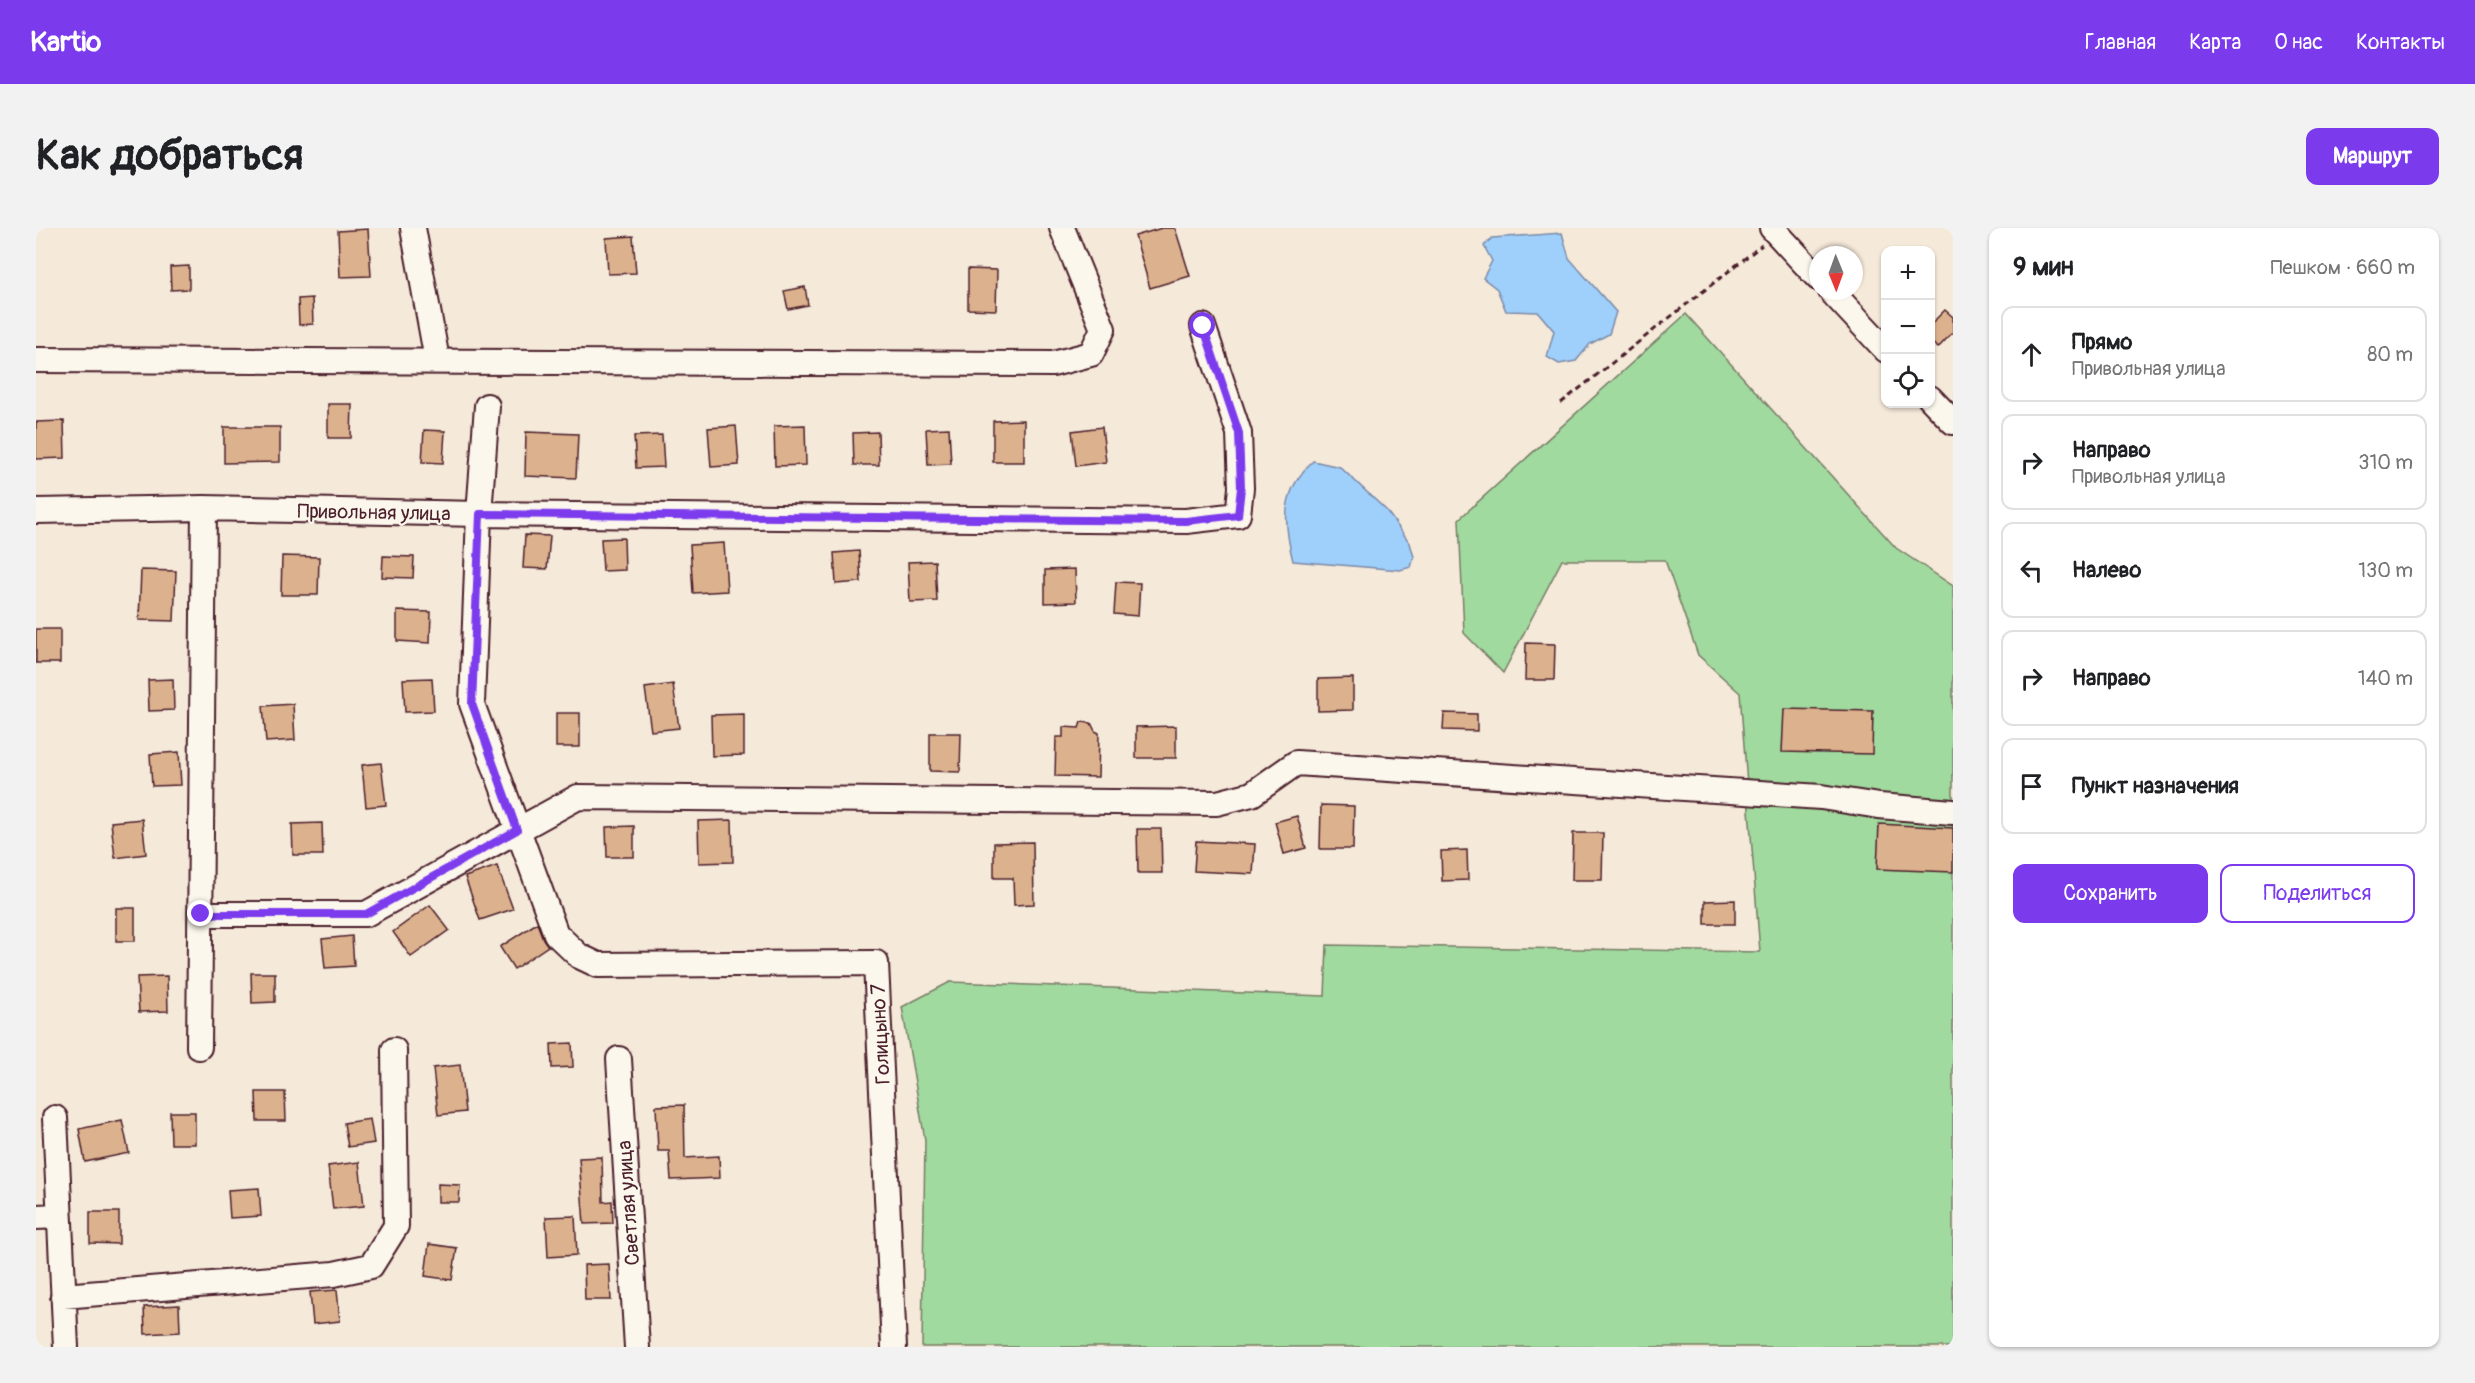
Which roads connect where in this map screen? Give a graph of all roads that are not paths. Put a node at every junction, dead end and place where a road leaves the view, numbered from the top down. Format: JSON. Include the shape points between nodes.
{"nodes":[{"id":1,"x":413,"y":228,"type":"edge"},
{"id":2,"x":1062,"y":228,"type":"edge"},
{"id":3,"x":1777,"y":230,"type":"edge"},
{"id":4,"x":1809,"y":267,"type":"edge"},
{"id":5,"x":1839,"y":300,"type":"edge"},
{"id":6,"x":1203,"y":326,"type":"dead end"},
{"id":7,"x":1881,"y":345,"type":"edge"},
{"id":8,"x":36,"y":360,"type":"edge"},
{"id":9,"x":437,"y":360,"type":"junction"},
{"id":10,"x":1935,"y":403,"type":"edge"},
{"id":11,"x":487,"y":406,"type":"dead end"},
{"id":12,"x":1953,"y":422,"type":"edge"},
{"id":13,"x":204,"y":508,"type":"junction"},
{"id":14,"x":36,"y":511,"type":"edge"},
{"id":15,"x":480,"y":514,"type":"junction"},
{"id":16,"x":1953,"y":812,"type":"edge"},
{"id":17,"x":517,"y":830,"type":"junction"},
{"id":18,"x":201,"y":914,"type":"junction"},
{"id":19,"x":199,"y":1047,"type":"dead end"},
{"id":20,"x":394,"y":1050,"type":"dead end"},
{"id":21,"x":619,"y":1059,"type":"dead end"},
{"id":22,"x":55,"y":1118,"type":"dead end"},
{"id":23,"x":48,"y":1216,"type":"edge"},
{"id":24,"x":63,"y":1296,"type":"junction"},
{"id":25,"x":66,"y":1347,"type":"edge"},
{"id":26,"x":637,"y":1347,"type":"edge"},
{"id":27,"x":894,"y":1347,"type":"edge"}],
"edges":[{"from":1,"to":9,"type":"street"},
{"from":2,"to":9,"type":"street","via":[[1103,329],[1091,354],[1053,364]]},
{"from":3,"to":4,"type":"street"},
{"from":5,"to":7,"type":"street"},
{"from":6,"to":15,"type":"street","name":"Привольная улица","via":[[1239,433],[1238,515],[1186,521]]},
{"from":8,"to":9,"type":"street"},
{"from":10,"to":12,"type":"street"},
{"from":11,"to":15,"type":"street"},
{"from":13,"to":14,"type":"street","name":"Привольная улица"},
{"from":13,"to":15,"type":"street","name":"Привольная улица"},
{"from":13,"to":18,"type":"street"},
{"from":15,"to":17,"type":"street","via":[[472,704]]},
{"from":16,"to":17,"type":"street","via":[[1810,796],[1296,763],[1252,794],[1217,803],[578,797]]},
{"from":17,"to":18,"type":"street","via":[[366,914]]},
{"from":17,"to":27,"type":"street","name":"Голицыно 7","via":[[556,934],[579,956],[598,965],[876,963]]},
{"from":18,"to":19,"type":"street"},
{"from":20,"to":24,"type":"street","via":[[396,1226],[371,1266],[334,1274]]},
{"from":21,"to":26,"type":"street","name":"Светлая улица"},
{"from":22,"to":23,"type":"street"},
{"from":23,"to":24,"type":"street"},
{"from":24,"to":25,"type":"street"}]}
